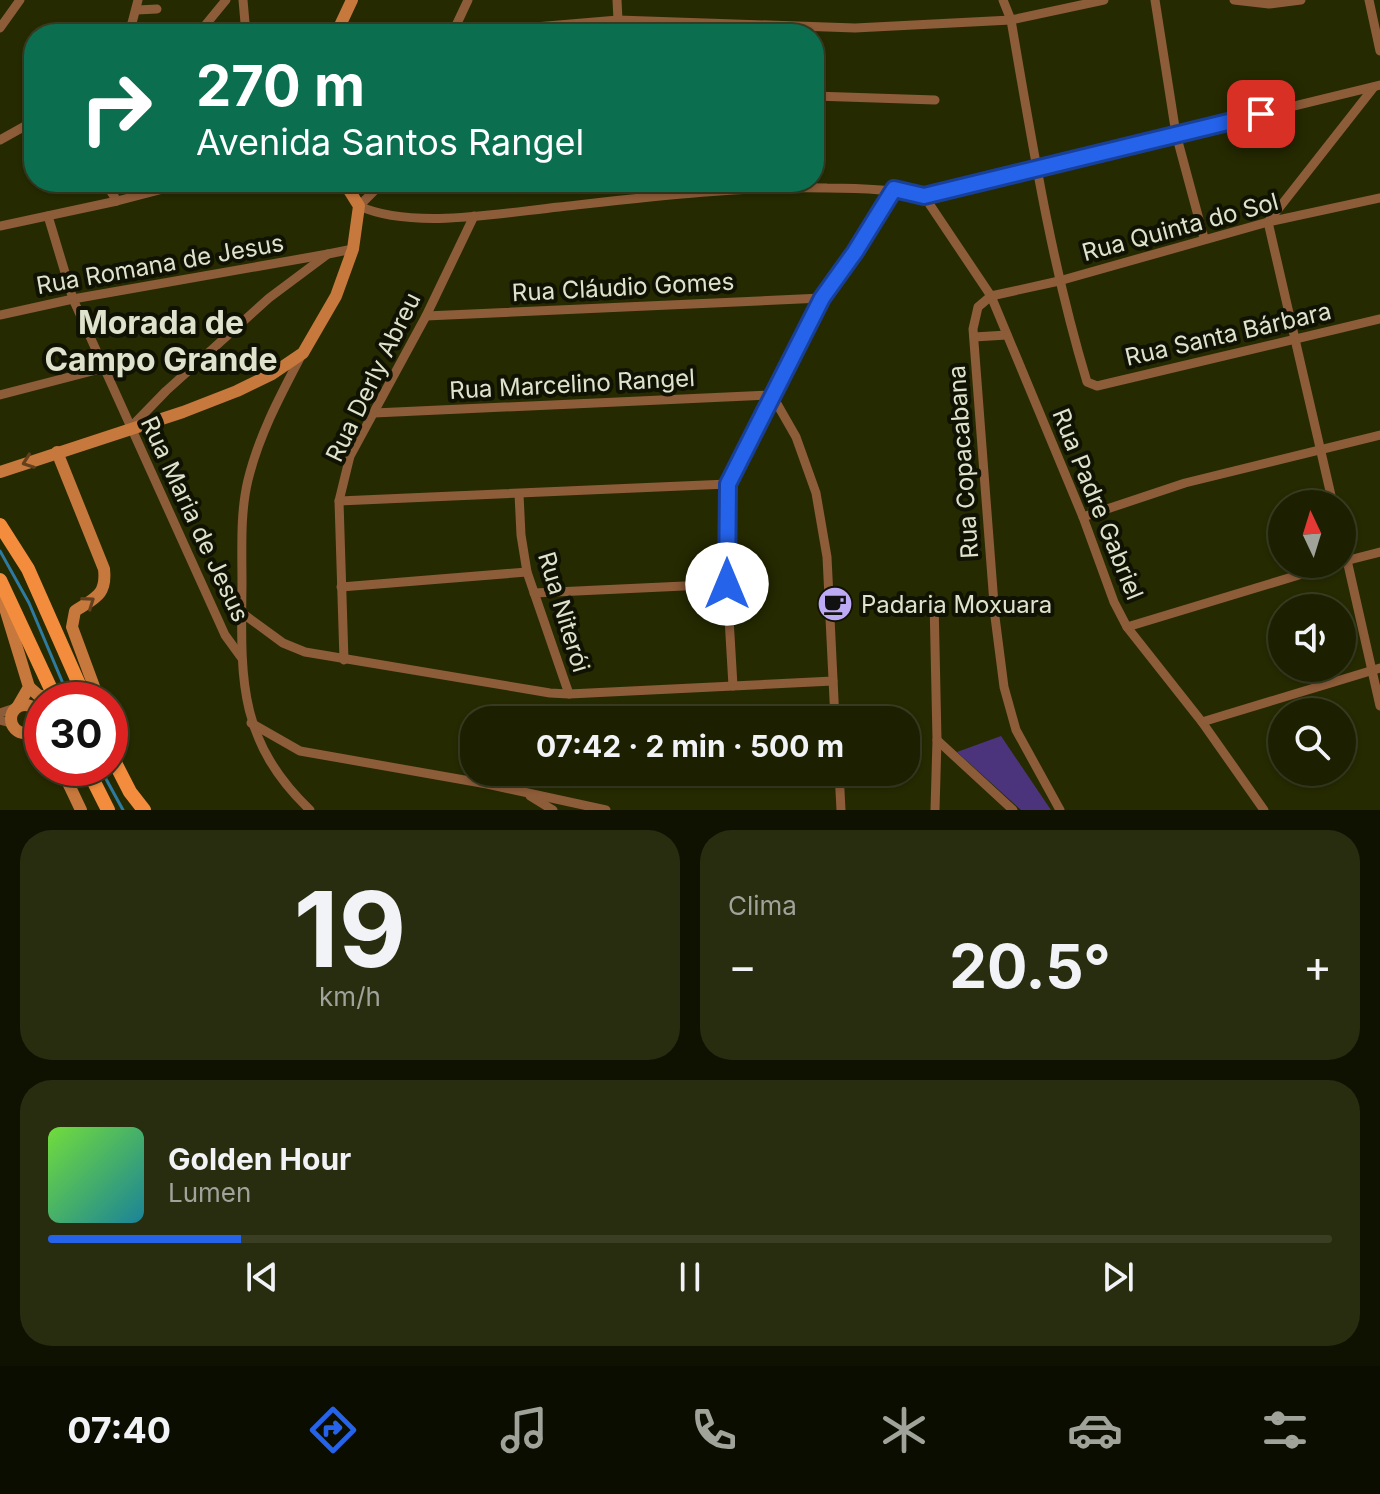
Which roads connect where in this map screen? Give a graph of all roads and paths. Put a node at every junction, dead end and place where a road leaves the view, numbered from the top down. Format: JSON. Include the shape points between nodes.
{"nodes":[{"id":1,"x":20,"y":0,"type":"edge"},
{"id":2,"x":226,"y":0,"type":"edge"},
{"id":3,"x":243,"y":0,"type":"edge"},
{"id":4,"x":352,"y":0,"type":"edge"},
{"id":5,"x":468,"y":0,"type":"edge"},
{"id":6,"x":617,"y":0,"type":"edge"},
{"id":7,"x":1003,"y":0,"type":"edge"},
{"id":8,"x":1104,"y":0,"type":"edge"},
{"id":9,"x":1155,"y":0,"type":"edge"},
{"id":10,"x":1234,"y":0,"type":"edge"},
{"id":11,"x":1301,"y":0,"type":"edge"},
{"id":12,"x":1369,"y":0,"type":"edge"},
{"id":13,"x":1250,"y":1,"type":"edge"},
{"id":14,"x":137,"y":5,"type":"edge"},
{"id":15,"x":157,"y":9,"type":"dead end"},
{"id":16,"x":618,"y":20,"type":"junction"},
{"id":17,"x":1011,"y":20,"type":"junction"},
{"id":18,"x":130,"y":24,"type":"edge"},
{"id":19,"x":206,"y":24,"type":"edge"},
{"id":20,"x":245,"y":24,"type":"edge"},
{"id":21,"x":341,"y":24,"type":"edge"},
{"id":22,"x":457,"y":24,"type":"edge"},
{"id":23,"x":571,"y":24,"type":"edge"},
{"id":24,"x":659,"y":24,"type":"edge"},
{"id":25,"x":0,"y":28,"type":"edge"},
{"id":26,"x":824,"y":28,"type":"edge"},
{"id":27,"x":1380,"y":51,"type":"edge"},
{"id":28,"x":1377,"y":86,"type":"edge"},
{"id":29,"x":824,"y":96,"type":"edge"},
{"id":30,"x":935,"y":100,"type":"dead end"},
{"id":31,"x":24,"y":127,"type":"edge"},
{"id":32,"x":1176,"y":134,"type":"junction"},
{"id":33,"x":0,"y":140,"type":"edge"},
{"id":34,"x":1036,"y":169,"type":"junction"},
{"id":35,"x":824,"y":188,"type":"edge"},
{"id":36,"x":894,"y":189,"type":"junction"},
{"id":37,"x":111,"y":192,"type":"edge"},
{"id":38,"x":152,"y":192,"type":"edge"},
{"id":39,"x":350,"y":192,"type":"edge"},
{"id":40,"x":373,"y":192,"type":"edge"},
{"id":41,"x":704,"y":192,"type":"edge"},
{"id":42,"x":924,"y":196,"type":"junction"},
{"id":43,"x":1380,"y":198,"type":"edge"},
{"id":44,"x":117,"y":201,"type":"junction"},
{"id":45,"x":359,"y":206,"type":"junction"},
{"id":46,"x":48,"y":216,"type":"junction"},
{"id":47,"x":474,"y":216,"type":"junction"},
{"id":48,"x":1268,"y":222,"type":"junction"},
{"id":49,"x":0,"y":226,"type":"edge"},
{"id":50,"x":1204,"y":238,"type":"junction"},
{"id":51,"x":353,"y":249,"type":"junction"},
{"id":52,"x":328,"y":254,"type":"junction"},
{"id":53,"x":1059,"y":281,"type":"junction"},
{"id":54,"x":991,"y":296,"type":"junction"},
{"id":55,"x":822,"y":298,"type":"junction"},
{"id":56,"x":73,"y":299,"type":"junction"},
{"id":57,"x":0,"y":315,"type":"edge"},
{"id":58,"x":426,"y":316,"type":"junction"},
{"id":59,"x":1380,"y":319,"type":"edge"},
{"id":60,"x":1007,"y":335,"type":"junction"},
{"id":61,"x":974,"y":337,"type":"junction"},
{"id":62,"x":1295,"y":338,"type":"junction"},
{"id":63,"x":303,"y":353,"type":"junction"},
{"id":64,"x":104,"y":368,"type":"junction"},
{"id":65,"x":0,"y":395,"type":"edge"},
{"id":66,"x":772,"y":395,"type":"junction"},
{"id":67,"x":374,"y":413,"type":"junction"},
{"id":68,"x":131,"y":427,"type":"junction"},
{"id":69,"x":1380,"y":435,"type":"edge"},
{"id":70,"x":1319,"y":448,"type":"junction"},
{"id":71,"x":57,"y":452,"type":"junction"},
{"id":72,"x":0,"y":472,"type":"edge"},
{"id":73,"x":728,"y":484,"type":"junction"},
{"id":74,"x":1330,"y":490,"type":"edge"},
{"id":75,"x":519,"y":494,"type":"junction"},
{"id":76,"x":339,"y":501,"type":"junction"},
{"id":77,"x":1083,"y":517,"type":"junction"},
{"id":78,"x":0,"y":525,"type":"edge"},
{"id":79,"x":1380,"y":552,"type":"edge"},
{"id":80,"x":1356,"y":558,"type":"edge"},
{"id":81,"x":527,"y":572,"type":"junction"},
{"id":82,"x":1289,"y":578,"type":"edge"},
{"id":83,"x":1350,"y":578,"type":"edge"},
{"id":84,"x":0,"y":580,"type":"edge"},
{"id":85,"x":727,"y":584,"type":"junction"},
{"id":86,"x":341,"y":587,"type":"junction"},
{"id":87,"x":0,"y":592,"type":"edge"},
{"id":88,"x":534,"y":593,"type":"junction"},
{"id":89,"x":934,"y":600,"type":"dead end"},
{"id":90,"x":242,"y":613,"type":"junction"},
{"id":91,"x":1127,"y":627,"type":"junction"},
{"id":92,"x":241,"y":657,"type":"junction"},
{"id":93,"x":344,"y":660,"type":"junction"},
{"id":94,"x":1376,"y":669,"type":"edge"},
{"id":95,"x":87,"y":670,"type":"junction"},
{"id":96,"x":833,"y":681,"type":"junction"},
{"id":97,"x":27,"y":682,"type":"edge"},
{"id":98,"x":60,"y":682,"type":"edge"},
{"id":99,"x":64,"y":682,"type":"edge"},
{"id":100,"x":81,"y":682,"type":"edge"},
{"id":101,"x":92,"y":682,"type":"edge"},
{"id":102,"x":733,"y":686,"type":"junction"},
{"id":103,"x":569,"y":694,"type":"junction"},
{"id":104,"x":24,"y":695,"type":"edge"},
{"id":105,"x":24,"y":706,"type":"edge"},
{"id":106,"x":834,"y":706,"type":"edge"},
{"id":107,"x":1380,"y":706,"type":"edge"},
{"id":108,"x":17,"y":707,"type":"junction"},
{"id":109,"x":0,"y":713,"type":"edge"},
{"id":110,"x":6,"y":721,"type":"edge"},
{"id":111,"x":1202,"y":722,"type":"junction"},
{"id":112,"x":251,"y":723,"type":"junction"},
{"id":113,"x":24,"y":732,"type":"edge"},
{"id":114,"x":937,"y":740,"type":"junction"},
{"id":115,"x":70,"y":786,"type":"edge"},
{"id":116,"x":96,"y":786,"type":"edge"},
{"id":117,"x":127,"y":786,"type":"edge"},
{"id":118,"x":840,"y":786,"type":"edge"},
{"id":119,"x":520,"y":790,"type":"junction"},
{"id":120,"x":81,"y":810,"type":"edge"},
{"id":121,"x":108,"y":810,"type":"edge"},
{"id":122,"x":144,"y":810,"type":"edge"},
{"id":123,"x":310,"y":810,"type":"edge"},
{"id":124,"x":553,"y":810,"type":"edge"},
{"id":125,"x":606,"y":810,"type":"edge"},
{"id":126,"x":841,"y":810,"type":"edge"},
{"id":127,"x":935,"y":810,"type":"edge"},
{"id":128,"x":1013,"y":810,"type":"edge"},
{"id":129,"x":1060,"y":810,"type":"edge"},
{"id":130,"x":1264,"y":810,"type":"edge"}],
"edges":[{"from":1,"to":25,"type":"street"},
{"from":2,"to":19,"type":"street"},
{"from":3,"to":20,"type":"street"},
{"from":4,"to":21,"type":"street"},
{"from":5,"to":22,"type":"street"},
{"from":6,"to":16,"type":"street"},
{"from":7,"to":17,"type":"street"},
{"from":8,"to":17,"type":"street"},
{"from":9,"to":32,"type":"street"},
{"from":10,"to":13,"type":"street"},
{"from":11,"to":13,"type":"street"},
{"from":12,"to":27,"type":"street"},
{"from":14,"to":15,"type":"street"},
{"from":14,"to":18,"type":"street"},
{"from":16,"to":23,"type":"street"},
{"from":16,"to":24,"type":"street"},
{"from":17,"to":26,"type":"street"},
{"from":17,"to":34,"type":"street"},
{"from":28,"to":32,"type":"street"},
{"from":28,"to":48,"type":"street"},
{"from":29,"to":30,"type":"street"},
{"from":31,"to":33,"type":"street"},
{"from":32,"to":34,"type":"street"},
{"from":32,"to":50,"type":"street"},
{"from":34,"to":42,"type":"street"},
{"from":34,"to":53,"type":"street"},
{"from":35,"to":36,"type":"street"},
{"from":36,"to":42,"type":"street"},
{"from":36,"to":55,"type":"street"},
{"from":37,"to":44,"type":"street"},
{"from":38,"to":44,"type":"street"},
{"from":39,"to":45,"type":"street"},
{"from":40,"to":45,"type":"street"},
{"from":41,"to":47,"type":"street"},
{"from":42,"to":54,"type":"street","name":"Rua Padre Gabriel"},
{"from":43,"to":48,"type":"street","name":"Rua Quinta do Sol"},
{"from":44,"to":46,"type":"street"},
{"from":45,"to":47,"type":"street","via":[[390,217]]},
{"from":45,"to":51,"type":"street"},
{"from":46,"to":49,"type":"street"},
{"from":46,"to":56,"type":"street","name":"Rua Maria de Jesus"},
{"from":47,"to":58,"type":"street","name":"Rua Derly Abreu"},
{"from":48,"to":50,"type":"street","name":"Rua Quinta do Sol"},
{"from":48,"to":62,"type":"street"},
{"from":50,"to":53,"type":"street","name":"Rua Quinta do Sol"},
{"from":51,"to":52,"type":"street","name":"Rua Romana de Jesus"},
{"from":51,"to":63,"type":"street","via":[[336,296]]},
{"from":52,"to":56,"type":"street","name":"Rua Romana de Jesus"},
{"from":52,"to":68,"type":"street","via":[[269,298]]},
{"from":53,"to":54,"type":"street","name":"Rua Quinta do Sol"},
{"from":53,"to":62,"type":"street","name":"Rua Santa Bárbara","via":[[1087,382],[1097,386]]},
{"from":54,"to":60,"type":"street","name":"Rua Padre Gabriel"},
{"from":54,"to":61,"type":"street","name":"Rua Copacabana","via":[[978,307]]},
{"from":55,"to":58,"type":"street","name":"Rua Cláudio Gomes"},
{"from":55,"to":66,"type":"street"},
{"from":56,"to":57,"type":"street","name":"Rua Romana de Jesus"},
{"from":56,"to":64,"type":"street","name":"Rua Maria de Jesus"},
{"from":58,"to":67,"type":"street","name":"Rua Derly Abreu"},
{"from":59,"to":62,"type":"street","name":"Rua Santa Bárbara"},
{"from":60,"to":61,"type":"street","name":"Rua Copacabana"},
{"from":60,"to":77,"type":"street","name":"Rua Padre Gabriel"},
{"from":61,"to":129,"type":"street","name":"Rua Copacabana","via":[[1004,687],[1016,730]]},
{"from":62,"to":70,"type":"street"},
{"from":63,"to":68,"type":"street","via":[[237,391]]},
{"from":63,"to":90,"type":"street","via":[[261,436],[248,481]]},
{"from":64,"to":65,"type":"street"},
{"from":64,"to":68,"type":"street","name":"Rua Maria de Jesus"},
{"from":66,"to":67,"type":"street","name":"Rua Marcelino Rangel"},
{"from":66,"to":73,"type":"street"},
{"from":66,"to":96,"type":"street","via":[[796,437],[816,493],[827,557]]},
{"from":67,"to":76,"type":"street","name":"Rua Derly Abreu","via":[[350,456]]},
{"from":68,"to":71,"type":"street"},
{"from":68,"to":92,"type":"street","name":"Rua Maria de Jesus","via":[[225,635]]},
{"from":69,"to":70,"type":"street"},
{"from":70,"to":74,"type":"street"},
{"from":70,"to":77,"type":"street","via":[[1185,483]]},
{"from":71,"to":72,"type":"street","one_way":true},
{"from":95,"to":71,"type":"street","one_way":true,"via":[[72,627],[75,611],[99,595],[106,583]]},
{"from":73,"to":75,"type":"street"},
{"from":73,"to":85,"type":"street"},
{"from":75,"to":76,"type":"street"},
{"from":75,"to":81,"type":"street","name":"Rua Niterói"},
{"from":76,"to":86,"type":"street","name":"Rua Derly Abreu"},
{"from":77,"to":91,"type":"street","name":"Rua Padre Gabriel"},
{"from":78,"to":99,"type":"main road","via":[[28,569]]},
{"from":79,"to":80,"type":"street"},
{"from":81,"to":86,"type":"street"},
{"from":81,"to":88,"type":"street","name":"Rua Niterói"},
{"from":82,"to":91,"type":"street"},
{"from":83,"to":94,"type":"street"},
{"from":84,"to":98,"type":"main road"},
{"from":85,"to":88,"type":"street"},
{"from":85,"to":102,"type":"street"},
{"from":86,"to":93,"type":"street","name":"Rua Derly Abreu"},
{"from":87,"to":97,"type":"street"},
{"from":88,"to":103,"type":"street","name":"Rua Niterói"},
{"from":89,"to":114,"type":"street"},
{"from":90,"to":92,"type":"street"},
{"from":90,"to":93,"type":"street","via":[[283,643]]},
{"from":91,"to":111,"type":"street","name":"Rua Padre Gabriel"},
{"from":92,"to":112,"type":"street"},
{"from":93,"to":103,"type":"street"},
{"from":94,"to":107,"type":"street"},
{"from":94,"to":111,"type":"street"},
{"from":95,"to":100,"type":"street"},
{"from":95,"to":101,"type":"street"},
{"from":96,"to":102,"type":"street"},
{"from":96,"to":106,"type":"street"},
{"from":102,"to":103,"type":"street"},
{"from":104,"to":108,"type":"street"},
{"from":105,"to":108,"type":"street"},
{"from":108,"to":109,"type":"street"},
{"from":108,"to":110,"type":"street"},
{"from":110,"to":113,"type":"street"},
{"from":111,"to":130,"type":"street","name":"Rua Padre Gabriel"},
{"from":112,"to":119,"type":"street","via":[[300,751]]},
{"from":112,"to":123,"type":"street","via":[[268,760]]},
{"from":114,"to":127,"type":"street"},
{"from":114,"to":128,"type":"street"},
{"from":115,"to":120,"type":"street"},
{"from":116,"to":121,"type":"main road"},
{"from":117,"to":122,"type":"main road"},
{"from":118,"to":126,"type":"street"},
{"from":119,"to":124,"type":"street"},
{"from":119,"to":125,"type":"street"}]}
